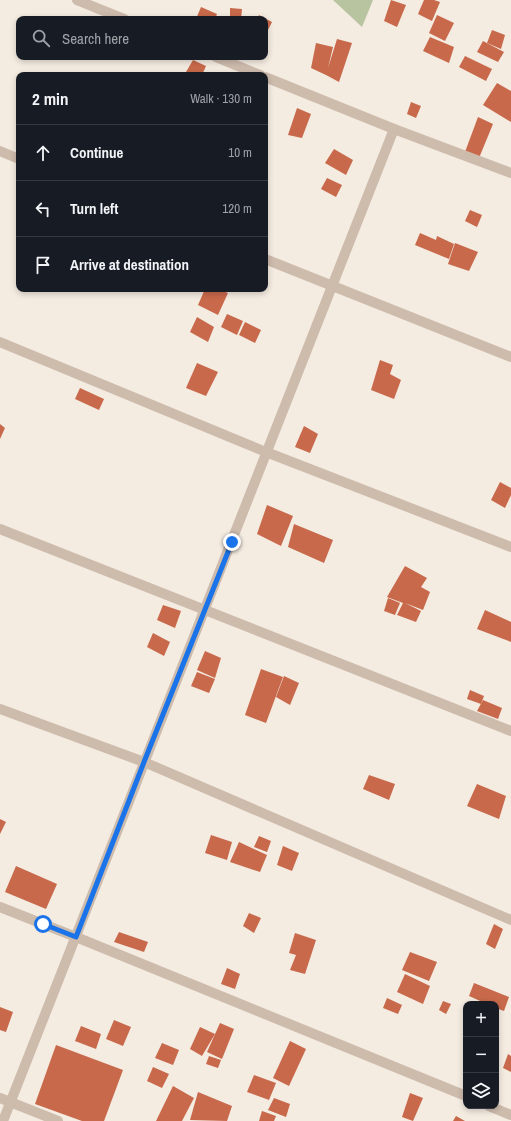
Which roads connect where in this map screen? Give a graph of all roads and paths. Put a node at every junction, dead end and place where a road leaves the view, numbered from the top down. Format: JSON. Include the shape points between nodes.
{"nodes":[{"id":1,"x":77,"y":0,"type":"edge"},
{"id":2,"x":117,"y":16,"type":"edge"},
{"id":3,"x":223,"y":60,"type":"edge"},
{"id":4,"x":253,"y":72,"type":"edge"},
{"id":5,"x":268,"y":78,"type":"edge"},
{"id":6,"x":394,"y":129,"type":"junction"},
{"id":7,"x":0,"y":151,"type":"edge"},
{"id":8,"x":16,"y":158,"type":"edge"},
{"id":9,"x":511,"y":173,"type":"edge"},
{"id":10,"x":268,"y":260,"type":"edge"},
{"id":11,"x":332,"y":286,"type":"junction"},
{"id":12,"x":0,"y":342,"type":"edge"},
{"id":13,"x":511,"y":357,"type":"edge"},
{"id":14,"x":266,"y":452,"type":"junction"},
{"id":15,"x":0,"y":529,"type":"edge"},
{"id":16,"x":511,"y":548,"type":"edge"},
{"id":17,"x":204,"y":610,"type":"junction"},
{"id":18,"x":0,"y":709,"type":"edge"},
{"id":19,"x":511,"y":731,"type":"edge"},
{"id":20,"x":144,"y":762,"type":"junction"},
{"id":21,"x":0,"y":907,"type":"edge"},
{"id":22,"x":511,"y":920,"type":"edge"},
{"id":23,"x":76,"y":937,"type":"junction"},
{"id":24,"x":463,"y":1095,"type":"edge"},
{"id":25,"x":0,"y":1098,"type":"edge"},
{"id":26,"x":10,"y":1102,"type":"junction"},
{"id":27,"x":496,"y":1109,"type":"edge"},
{"id":28,"x":511,"y":1115,"type":"edge"},
{"id":29,"x":3,"y":1121,"type":"edge"},
{"id":30,"x":58,"y":1121,"type":"edge"}],
"edges":[{"from":1,"to":2,"type":"street"},
{"from":3,"to":4,"type":"street"},
{"from":5,"to":6,"type":"street"},
{"from":6,"to":9,"type":"street"},
{"from":6,"to":11,"type":"street"},
{"from":7,"to":8,"type":"street"},
{"from":10,"to":11,"type":"street"},
{"from":11,"to":13,"type":"street"},
{"from":11,"to":14,"type":"street"},
{"from":12,"to":14,"type":"street"},
{"from":14,"to":16,"type":"street"},
{"from":14,"to":17,"type":"street"},
{"from":15,"to":17,"type":"street"},
{"from":17,"to":19,"type":"street"},
{"from":17,"to":20,"type":"street"},
{"from":18,"to":20,"type":"street"},
{"from":20,"to":22,"type":"street"},
{"from":20,"to":23,"type":"street"},
{"from":21,"to":23,"type":"street"},
{"from":23,"to":24,"type":"street"},
{"from":23,"to":26,"type":"street"},
{"from":25,"to":26,"type":"street"},
{"from":26,"to":29,"type":"street"},
{"from":26,"to":30,"type":"street"},
{"from":27,"to":28,"type":"street"}]}
